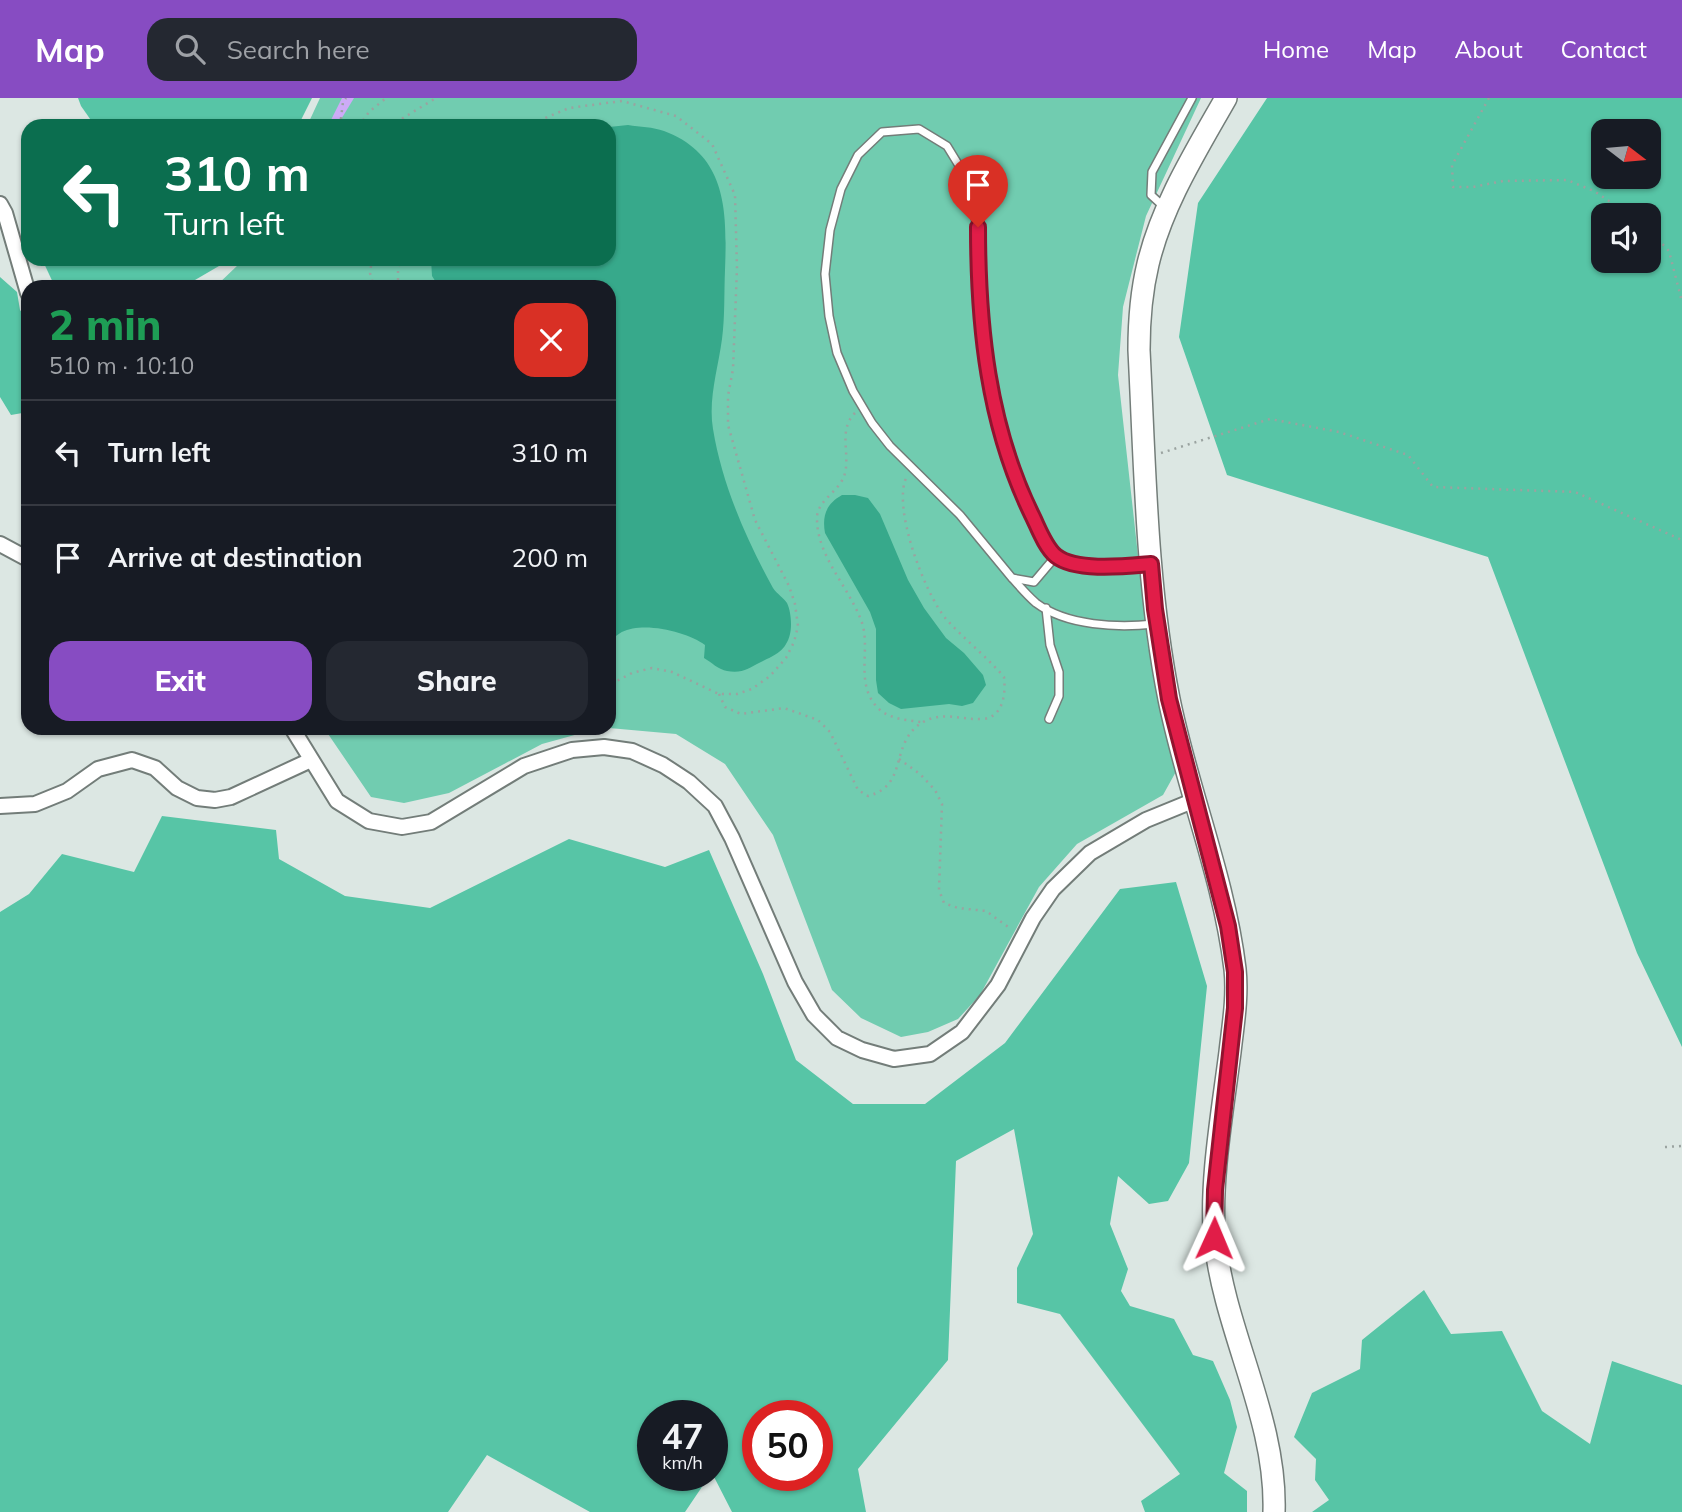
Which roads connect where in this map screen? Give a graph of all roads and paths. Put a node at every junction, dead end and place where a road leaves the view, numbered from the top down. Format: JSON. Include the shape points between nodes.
{"nodes":[{"id":1,"x":346,"y":98,"type":"edge"},
{"id":2,"x":386,"y":98,"type":"edge"},
{"id":3,"x":436,"y":98,"type":"edge"},
{"id":4,"x":1192,"y":98,"type":"edge"},
{"id":5,"x":1226,"y":98,"type":"edge"},
{"id":6,"x":1489,"y":98,"type":"edge"},
{"id":7,"x":341,"y":119,"type":"edge"},
{"id":8,"x":364,"y":119,"type":"edge"},
{"id":9,"x":402,"y":119,"type":"edge"},
{"id":10,"x":543,"y":119,"type":"edge"},
{"id":11,"x":1612,"y":203,"type":"edge"},
{"id":12,"x":0,"y":204,"type":"edge"},
{"id":13,"x":1167,"y":209,"type":"junction"},
{"id":14,"x":1661,"y":243,"type":"edge"},
{"id":15,"x":24,"y":280,"type":"edge"},
{"id":16,"x":1682,"y":302,"type":"edge"},
{"id":17,"x":862,"y":405,"type":"junction"},
{"id":18,"x":1144,"y":458,"type":"junction"},
{"id":19,"x":912,"y":466,"type":"junction"},
{"id":20,"x":1682,"y":540,"type":"edge"},
{"id":21,"x":0,"y":544,"type":"edge"},
{"id":22,"x":21,"y":555,"type":"edge"},
{"id":23,"x":1056,"y":556,"type":"junction"},
{"id":24,"x":1151,"y":564,"type":"junction"},
{"id":25,"x":1012,"y":578,"type":"junction"},
{"id":26,"x":1046,"y":608,"type":"junction"},
{"id":27,"x":1157,"y":623,"type":"junction"},
{"id":28,"x":616,"y":681,"type":"edge"},
{"id":29,"x":719,"y":694,"type":"junction"},
{"id":30,"x":1049,"y":719,"type":"dead end"},
{"id":31,"x":924,"y":722,"type":"junction"},
{"id":32,"x":296,"y":735,"type":"edge"},
{"id":33,"x":899,"y":759,"type":"junction"},
{"id":34,"x":311,"y":760,"type":"junction"},
{"id":35,"x":1195,"y":800,"type":"junction"},
{"id":36,"x":0,"y":806,"type":"edge"},
{"id":37,"x":1024,"y":940,"type":"junction"},
{"id":38,"x":1682,"y":1146,"type":"edge"},
{"id":39,"x":1665,"y":1147,"type":"dead end"},
{"id":40,"x":1274,"y":1512,"type":"edge"}],
"edges":[{"from":1,"to":7,"type":"path"},
{"from":2,"to":8,"type":"path"},
{"from":3,"to":9,"type":"path"},
{"from":4,"to":13,"type":"lane","via":[[1152,172],[1151,195]]},
{"from":5,"to":13,"type":"main road"},
{"from":6,"to":11,"type":"path","via":[[1452,164],[1453,187],[1567,180]]},
{"from":10,"to":29,"type":"path","via":[[569,108],[622,101],[676,116],[712,144],[735,195],[737,268],[728,425],[755,520],[789,586],[798,626],[786,658],[770,676],[752,689]]},
{"from":12,"to":15,"type":"street"},
{"from":13,"to":18,"type":"main road","via":[[1148,262],[1140,310]]},
{"from":14,"to":16,"type":"path","via":[[1669,251]]},
{"from":17,"to":19,"type":"lane","via":[[890,446]]},
{"from":17,"to":23,"type":"lane","via":[[837,353],[829,316],[825,274],[830,230],[841,189],[858,155],[883,132],[919,129],[947,146],[966,177],[978,227],[987,372],[1003,442],[1021,491]]},
{"from":17,"to":31,"type":"path","via":[[848,420],[844,477],[817,514],[818,528],[861,621],[867,690],[877,707],[890,715]]},
{"from":18,"to":20,"type":"path","via":[[1270,419],[1339,432],[1408,456],[1433,487],[1575,492]]},
{"from":18,"to":24,"type":"main road"},
{"from":19,"to":25,"type":"lane"},
{"from":19,"to":31,"type":"path","via":[[903,483],[903,501],[917,564],[945,617],[994,666],[1006,689],[992,716],[947,715]]},
{"from":21,"to":22,"type":"street"},
{"from":23,"to":24,"type":"lane","via":[[1088,565]]},
{"from":23,"to":25,"type":"lane","via":[[1034,582]]},
{"from":24,"to":27,"type":"main road"},
{"from":25,"to":26,"type":"lane"},
{"from":26,"to":27,"type":"lane","via":[[1094,623]]},
{"from":26,"to":30,"type":"lane","via":[[1059,672],[1059,696]]},
{"from":27,"to":35,"type":"main road","via":[[1169,699]]},
{"from":28,"to":29,"type":"path","via":[[652,668],[672,672]]},
{"from":29,"to":33,"type":"path","via":[[725,707],[741,715],[784,708],[818,720],[830,732],[858,790],[869,796],[888,787]]},
{"from":31,"to":33,"type":"path","via":[[907,736]]},
{"from":32,"to":34,"type":"street"},
{"from":33,"to":37,"type":"path","via":[[935,790],[942,804],[939,890],[944,903],[997,916]]},
{"from":34,"to":36,"type":"street","via":[[215,800],[197,798],[155,768],[132,760],[98,769],[67,791],[35,804]]},
{"from":34,"to":37,"type":"street","via":[[337,801],[369,821],[402,827],[430,822],[524,765],[572,750],[604,747],[632,751],[663,765],[715,806],[814,1015],[836,1038],[894,1059],[930,1054],[962,1032],[998,985]]},
{"from":35,"to":37,"type":"street","via":[[1146,820],[1090,853],[1053,889]]},
{"from":35,"to":40,"type":"main road","via":[[1228,926],[1235,972],[1214,1238],[1222,1287],[1262,1426],[1275,1486]]},
{"from":38,"to":39,"type":"path"}]}
